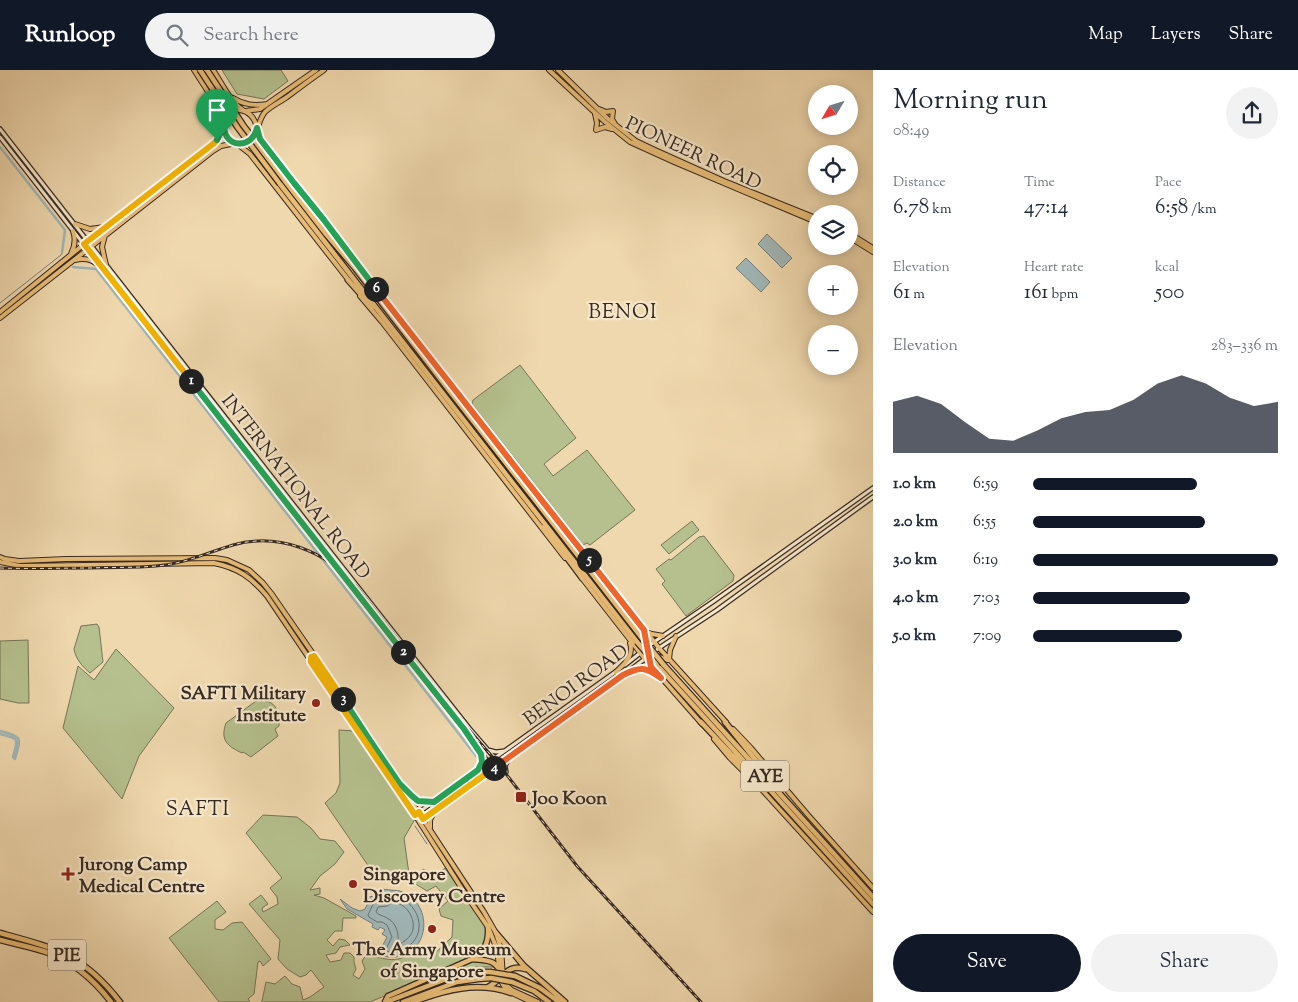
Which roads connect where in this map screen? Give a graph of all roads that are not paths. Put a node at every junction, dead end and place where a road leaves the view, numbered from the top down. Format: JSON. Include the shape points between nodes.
{"nodes":[{"id":1,"x":194,"y":70,"type":"edge"},
{"id":2,"x":200,"y":70,"type":"edge"},
{"id":3,"x":207,"y":70,"type":"edge"},
{"id":4,"x":213,"y":70,"type":"edge"},
{"id":5,"x":316,"y":70,"type":"edge"},
{"id":6,"x":324,"y":70,"type":"edge"},
{"id":7,"x":549,"y":70,"type":"edge"},
{"id":8,"x":558,"y":70,"type":"edge"},
{"id":9,"x":230,"y":95,"type":"junction"},
{"id":10,"x":269,"y":103,"type":"junction"},
{"id":11,"x":595,"y":110,"type":"junction"},
{"id":12,"x":246,"y":111,"type":"junction"},
{"id":13,"x":224,"y":125,"type":"junction"},
{"id":14,"x":257,"y":128,"type":"junction"},
{"id":15,"x":618,"y":128,"type":"junction"},
{"id":16,"x":0,"y":130,"type":"edge"},
{"id":17,"x":613,"y":130,"type":"junction"},
{"id":18,"x":0,"y":137,"type":"edge"},
{"id":19,"x":236,"y":143,"type":"junction"},
{"id":20,"x":283,"y":182,"type":"junction"},
{"id":21,"x":307,"y":199,"type":"junction"},
{"id":22,"x":808,"y":215,"type":"edge"},
{"id":23,"x":808,"y":219,"type":"edge"},
{"id":24,"x":75,"y":224,"type":"junction"},
{"id":25,"x":106,"y":226,"type":"junction"},
{"id":26,"x":73,"y":231,"type":"junction"},
{"id":27,"x":105,"y":236,"type":"junction"},
{"id":28,"x":858,"y":239,"type":"edge"},
{"id":29,"x":88,"y":241,"type":"junction"},
{"id":30,"x":858,"y":242,"type":"edge"},
{"id":31,"x":84,"y":244,"type":"junction"},
{"id":32,"x":92,"y":246,"type":"junction"},
{"id":33,"x":88,"y":249,"type":"junction"},
{"id":34,"x":873,"y":250,"type":"edge"},
{"id":35,"x":69,"y":256,"type":"junction"},
{"id":36,"x":73,"y":261,"type":"junction"},
{"id":37,"x":106,"y":265,"type":"junction"},
{"id":38,"x":355,"y":268,"type":"junction"},
{"id":39,"x":103,"y":270,"type":"junction"},
{"id":40,"x":348,"y":280,"type":"junction"},
{"id":41,"x":0,"y":312,"type":"edge"},
{"id":42,"x":0,"y":318,"type":"edge"},
{"id":43,"x":384,"y":318,"type":"junction"},
{"id":44,"x":873,"y":488,"type":"edge"},
{"id":45,"x":522,"y":495,"type":"junction"},
{"id":46,"x":873,"y":497,"type":"edge"},
{"id":47,"x":545,"y":513,"type":"junction"},
{"id":48,"x":0,"y":557,"type":"edge"},
{"id":49,"x":0,"y":562,"type":"edge"},
{"id":50,"x":593,"y":565,"type":"junction"},
{"id":51,"x":582,"y":578,"type":"junction"},
{"id":52,"x":644,"y":630,"type":"junction"},
{"id":53,"x":663,"y":636,"type":"junction"},
{"id":54,"x":676,"y":636,"type":"junction"},
{"id":55,"x":628,"y":638,"type":"junction"},
{"id":56,"x":637,"y":641,"type":"junction"},
{"id":57,"x":654,"y":642,"type":"junction"},
{"id":58,"x":648,"y":652,"type":"junction"},
{"id":59,"x":314,"y":656,"type":"junction"},
{"id":60,"x":669,"y":661,"type":"junction"},
{"id":61,"x":311,"y":662,"type":"junction"},
{"id":62,"x":654,"y":666,"type":"junction"},
{"id":63,"x":616,"y":672,"type":"junction"},
{"id":64,"x":623,"y":675,"type":"junction"},
{"id":65,"x":661,"y":678,"type":"junction"},
{"id":66,"x":700,"y":722,"type":"junction"},
{"id":67,"x":725,"y":722,"type":"junction"},
{"id":68,"x":484,"y":745,"type":"junction"},
{"id":69,"x":507,"y":750,"type":"junction"},
{"id":70,"x":481,"y":754,"type":"junction"},
{"id":71,"x":514,"y":754,"type":"junction"},
{"id":72,"x":495,"y":759,"type":"junction"},
{"id":73,"x":488,"y":763,"type":"junction"},
{"id":74,"x":387,"y":764,"type":"junction"},
{"id":75,"x":500,"y":764,"type":"junction"},
{"id":76,"x":384,"y":769,"type":"junction"},
{"id":77,"x":492,"y":769,"type":"junction"},
{"id":78,"x":478,"y":770,"type":"junction"},
{"id":79,"x":506,"y":772,"type":"dead end"},
{"id":80,"x":482,"y":776,"type":"junction"},
{"id":81,"x":498,"y":777,"type":"dead end"},
{"id":82,"x":399,"y":783,"type":"junction"},
{"id":83,"x":763,"y":783,"type":"junction"},
{"id":84,"x":788,"y":801,"type":"junction"},
{"id":85,"x":434,"y":802,"type":"junction"},
{"id":86,"x":435,"y":810,"type":"junction"},
{"id":87,"x":417,"y":814,"type":"junction"},
{"id":88,"x":421,"y":820,"type":"junction"},
{"id":89,"x":431,"y":832,"type":"junction"},
{"id":90,"x":873,"y":888,"type":"edge"},
{"id":91,"x":873,"y":897,"type":"edge"},
{"id":92,"x":873,"y":904,"type":"edge"},
{"id":93,"x":873,"y":912,"type":"edge"},
{"id":94,"x":488,"y":927,"type":"junction"},
{"id":95,"x":0,"y":933,"type":"edge"},
{"id":96,"x":496,"y":933,"type":"junction"},
{"id":97,"x":0,"y":940,"type":"edge"},
{"id":98,"x":472,"y":959,"type":"junction"},
{"id":99,"x":499,"y":966,"type":"junction"},
{"id":100,"x":531,"y":972,"type":"junction"},
{"id":101,"x":501,"y":977,"type":"junction"},
{"id":102,"x":487,"y":988,"type":"junction"},
{"id":103,"x":511,"y":993,"type":"junction"},
{"id":104,"x":111,"y":1002,"type":"edge"},
{"id":105,"x":120,"y":1002,"type":"edge"},
{"id":106,"x":386,"y":1002,"type":"edge"},
{"id":107,"x":403,"y":1002,"type":"edge"},
{"id":108,"x":413,"y":1002,"type":"edge"},
{"id":109,"x":531,"y":1002,"type":"edge"},
{"id":110,"x":538,"y":1002,"type":"edge"},
{"id":111,"x":549,"y":1002,"type":"edge"},
{"id":112,"x":559,"y":1002,"type":"edge"},
{"id":113,"x":565,"y":1002,"type":"edge"}],
"edges":[{"from":1,"to":13,"type":"main road","via":[[219,109]]},
{"from":2,"to":20,"type":"highway","number":"AYE","bridge":true,"via":[[238,128]]},
{"from":3,"to":20,"type":"highway","number":"AYE","bridge":true},
{"from":4,"to":9,"type":"main road"},
{"from":5,"to":10,"type":"main road"},
{"from":6,"to":14,"type":"main road","via":[[266,111]]},
{"from":7,"to":11,"type":"main road","name":"PIONEER ROAD"},
{"from":8,"to":11,"type":"main road","name":"PIONEER ROAD"},
{"from":9,"to":10,"type":"main road","via":[[246,104]]},
{"from":9,"to":12,"type":"main road","via":[[237,106]]},
{"from":10,"to":12,"type":"main road","via":[[260,109]]},
{"from":11,"to":15,"type":"main road","name":"PIONEER ROAD"},
{"from":11,"to":15,"type":"main road","via":[[613,112],[612,119]]},
{"from":11,"to":17,"type":"main road","name":"PIONEER ROAD"},
{"from":11,"to":17,"type":"main road","via":[[596,130],[605,127]]},
{"from":12,"to":13,"type":"main road","via":[[231,113]]},
{"from":12,"to":14,"type":"main road","via":[[254,118]]},
{"from":13,"to":19,"type":"main road","via":[[226,136]]},
{"from":13,"to":25,"type":"main road","via":[[213,144]]},
{"from":14,"to":19,"type":"main road","via":[[250,141]]},
{"from":14,"to":21,"type":"main road","via":[[260,139]]},
{"from":15,"to":22,"type":"main road","name":"PIONEER ROAD","via":[[655,150]]},
{"from":16,"to":24,"type":"main road","name":"INTERNATIONAL ROAD"},
{"from":17,"to":23,"type":"main road","name":"PIONEER ROAD","via":[[630,142],[674,162]]},
{"from":18,"to":26,"type":"main road","name":"INTERNATIONAL ROAD"},
{"from":19,"to":27,"type":"main road","via":[[224,144],[213,151]]},
{"from":19,"to":40,"type":"main road","via":[[250,154]]},
{"from":20,"to":38,"type":"highway","number":"AYE"},
{"from":20,"to":43,"type":"highway","number":"AYE"},
{"from":21,"to":38,"type":"highway"},
{"from":21,"to":50,"type":"main road"},
{"from":24,"to":25,"type":"main road","via":[[90,229]]},
{"from":24,"to":29,"type":"main road","name":"INTERNATIONAL ROAD"},
{"from":25,"to":29,"type":"main road"},
{"from":26,"to":31,"type":"main road","name":"INTERNATIONAL ROAD"},
{"from":26,"to":35,"type":"main road","via":[[75,244]]},
{"from":27,"to":32,"type":"main road"},
{"from":27,"to":37,"type":"main road","via":[[102,247]]},
{"from":28,"to":34,"type":"main road"},
{"from":29,"to":31,"type":"main road"},
{"from":29,"to":32,"type":"main road","name":"INTERNATIONAL ROAD"},
{"from":30,"to":34,"type":"main road"},
{"from":31,"to":33,"type":"main road","name":"INTERNATIONAL ROAD"},
{"from":31,"to":35,"type":"main road"},
{"from":32,"to":33,"type":"main road"},
{"from":32,"to":37,"type":"main road","name":"INTERNATIONAL ROAD"},
{"from":33,"to":36,"type":"main road"},
{"from":33,"to":39,"type":"main road","name":"INTERNATIONAL ROAD"},
{"from":35,"to":41,"type":"main road"},
{"from":36,"to":39,"type":"main road","via":[[92,260]]},
{"from":36,"to":42,"type":"main road"},
{"from":37,"to":68,"type":"main road","name":"INTERNATIONAL ROAD"},
{"from":38,"to":47,"type":"highway","number":"AYE"},
{"from":39,"to":70,"type":"main road","name":"INTERNATIONAL ROAD"},
{"from":40,"to":43,"type":"highway"},
{"from":40,"to":51,"type":"main road"},
{"from":43,"to":45,"type":"highway","number":"AYE"},
{"from":44,"to":53,"type":"main road","name":"BENOI ROAD"},
{"from":45,"to":51,"type":"highway"},
{"from":45,"to":56,"type":"highway","number":"AYE"},
{"from":46,"to":54,"type":"main road","name":"BENOI ROAD"},
{"from":47,"to":50,"type":"highway"},
{"from":47,"to":56,"type":"highway","number":"AYE"},
{"from":48,"to":59,"type":"main road","via":[[20,561],[227,560],[249,570],[263,583]]},
{"from":49,"to":61,"type":"main road","via":[[20,566],[214,563],[230,567],[258,585]]},
{"from":50,"to":52,"type":"main road"},
{"from":51,"to":55,"type":"main road"},
{"from":52,"to":53,"type":"main road"},
{"from":52,"to":57,"type":"main road"},
{"from":52,"to":58,"type":"main road"},
{"from":53,"to":57,"type":"main road","name":"BENOI ROAD"},
{"from":54,"to":58,"type":"main road","name":"BENOI ROAD"},
{"from":54,"to":60,"type":"main road"},
{"from":55,"to":56,"type":"main road"},
{"from":55,"to":63,"type":"main road","via":[[630,657]]},
{"from":56,"to":58,"type":"main road"},
{"from":56,"to":62,"type":"highway","number":"AYE","bridge":true},
{"from":56,"to":84,"type":"highway","number":"AYE","bridge":true,"via":[[663,664]]},
{"from":57,"to":58,"type":"main road"},
{"from":57,"to":58,"type":"main road","name":"BENOI ROAD"},
{"from":58,"to":60,"type":"main road"},
{"from":58,"to":60,"type":"main road"},
{"from":58,"to":62,"type":"main road"},
{"from":58,"to":63,"type":"main road","name":"BENOI ROAD"},
{"from":58,"to":64,"type":"main road","name":"BENOI ROAD"},
{"from":59,"to":61,"type":"main road"},
{"from":59,"to":74,"type":"main road"},
{"from":60,"to":67,"type":"main road"},
{"from":61,"to":76,"type":"main road"},
{"from":62,"to":65,"type":"main road"},
{"from":62,"to":83,"type":"highway","number":"AYE"},
{"from":63,"to":69,"type":"main road","name":"BENOI ROAD"},
{"from":64,"to":65,"type":"main road","via":[[642,668]]},
{"from":64,"to":71,"type":"main road","name":"BENOI ROAD"},
{"from":65,"to":66,"type":"main road"},
{"from":66,"to":83,"type":"highway"},
{"from":66,"to":93,"type":"main road"},
{"from":67,"to":84,"type":"highway"},
{"from":67,"to":90,"type":"main road"},
{"from":68,"to":69,"type":"main road","via":[[491,751]]},
{"from":68,"to":72,"type":"main road","name":"INTERNATIONAL ROAD"},
{"from":69,"to":72,"type":"main road","name":"BENOI ROAD"},
{"from":70,"to":73,"type":"main road","name":"INTERNATIONAL ROAD"},
{"from":70,"to":78,"type":"main road"},
{"from":71,"to":75,"type":"main road","name":"BENOI ROAD"},
{"from":71,"to":79,"type":"main road","via":[[506,764]]},
{"from":72,"to":73,"type":"main road","name":"BENOI ROAD"},
{"from":72,"to":75,"type":"main road","name":"INTERNATIONAL ROAD"},
{"from":73,"to":77,"type":"main road","name":"INTERNATIONAL ROAD"},
{"from":73,"to":78,"type":"main road","name":"BENOI ROAD"},
{"from":74,"to":76,"type":"main road"},
{"from":74,"to":82,"type":"main road"},
{"from":75,"to":77,"type":"main road","name":"BENOI ROAD"},
{"from":76,"to":87,"type":"main road"},
{"from":77,"to":80,"type":"main road","name":"BENOI ROAD"},
{"from":78,"to":85,"type":"main road","name":"BENOI ROAD"},
{"from":80,"to":81,"type":"main road"},
{"from":80,"to":86,"type":"main road","name":"BENOI ROAD"},
{"from":82,"to":85,"type":"main road","via":[[418,801]]},
{"from":82,"to":87,"type":"main road"},
{"from":83,"to":92,"type":"highway","number":"AYE"},
{"from":84,"to":91,"type":"highway","number":"AYE"},
{"from":85,"to":87,"type":"main road","name":"BENOI ROAD"},
{"from":86,"to":88,"type":"main road","name":"BENOI ROAD"},
{"from":86,"to":89,"type":"main road","via":[[430,820]]},
{"from":87,"to":88,"type":"main road"},
{"from":88,"to":89,"type":"main road"},
{"from":88,"to":94,"type":"main road"},
{"from":89,"to":96,"type":"main road"},
{"from":94,"to":98,"type":"highway","via":[[487,946]]},
{"from":94,"to":99,"type":"main road","via":[[497,949]]},
{"from":95,"to":105,"type":"highway","number":"PIE","via":[[50,947],[72,957],[100,979]]},
{"from":96,"to":100,"type":"highway"},
{"from":96,"to":101,"type":"main road","via":[[501,949]]},
{"from":97,"to":104,"type":"highway","number":"PIE","via":[[47,952],[64,960],[88,977]]},
{"from":98,"to":99,"type":"highway","via":[[491,961]]},
{"from":98,"to":106,"type":"highway","via":[[388,996]]},
{"from":99,"to":101,"type":"highway"},
{"from":100,"to":101,"type":"highway","via":[[515,968]]},
{"from":100,"to":113,"type":"highway"},
{"from":101,"to":102,"type":"highway"},
{"from":101,"to":103,"type":"main road","via":[[503,987]]},
{"from":101,"to":110,"type":"main road","via":[[509,988]]},
{"from":102,"to":103,"type":"highway"},
{"from":102,"to":108,"type":"highway","via":[[452,989]]},
{"from":103,"to":109,"type":"main road"},
{"from":106,"to":112,"type":"highway","bridge":true,"via":[[471,972],[515,976]]},
{"from":107,"to":111,"type":"highway","bridge":true,"via":[[458,982],[491,978],[512,982]]}]}
